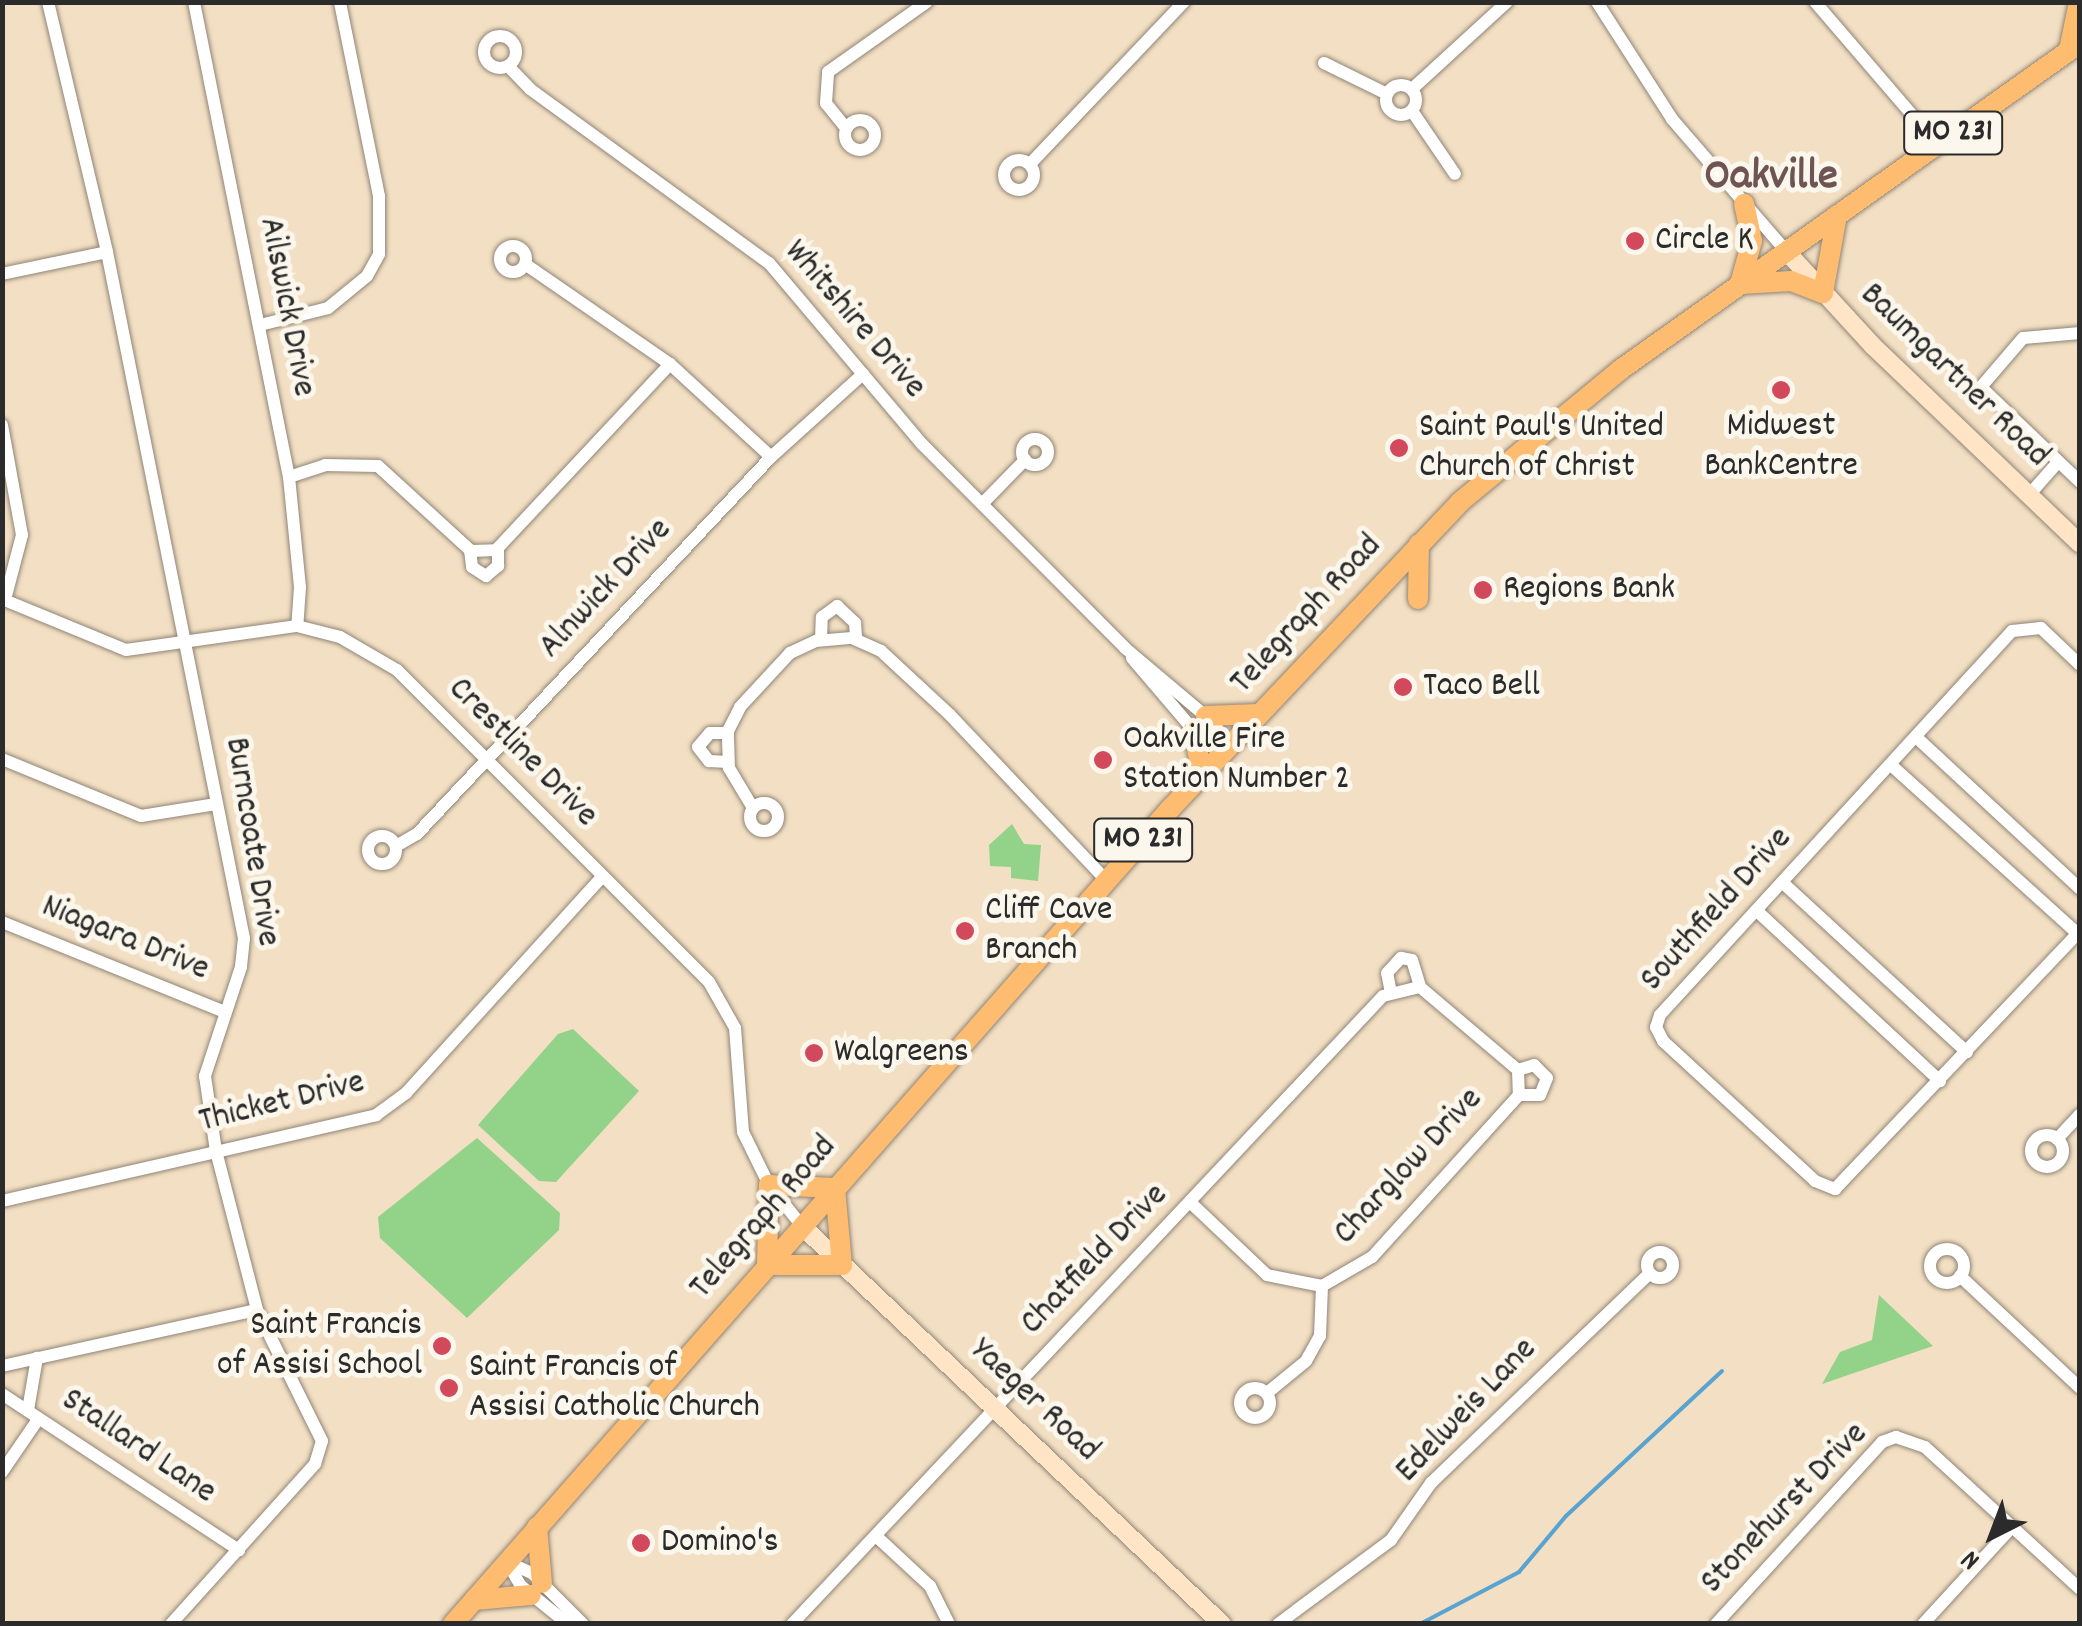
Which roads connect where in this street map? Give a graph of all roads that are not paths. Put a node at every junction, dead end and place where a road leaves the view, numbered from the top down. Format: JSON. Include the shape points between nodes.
{"nodes":[{"id":1,"x":48,"y":2,"type":"edge"},
{"id":2,"x":194,"y":2,"type":"edge"},
{"id":3,"x":340,"y":2,"type":"edge"},
{"id":4,"x":927,"y":2,"type":"edge"},
{"id":5,"x":1184,"y":2,"type":"edge"},
{"id":6,"x":1507,"y":2,"type":"edge"},
{"id":7,"x":1597,"y":2,"type":"edge"},
{"id":8,"x":1815,"y":2,"type":"edge"},
{"id":9,"x":2078,"y":2,"type":"edge"},
{"id":10,"x":2074,"y":46,"type":"edge"},
{"id":11,"x":1324,"y":63,"type":"dead end"},
{"id":12,"x":508,"y":66,"type":"dead end"},
{"id":13,"x":1412,"y":90,"type":"junction"},
{"id":14,"x":1387,"y":94,"type":"junction"},
{"id":15,"x":1412,"y":111,"type":"junction"},
{"id":16,"x":846,"y":128,"type":"dead end"},
{"id":17,"x":1938,"y":144,"type":"junction"},
{"id":18,"x":1030,"y":164,"type":"dead end"},
{"id":19,"x":1455,"y":174,"type":"dead end"},
{"id":20,"x":1744,"y":204,"type":"junction"},
{"id":21,"x":1837,"y":215,"type":"junction"},
{"id":22,"x":1786,"y":251,"type":"junction"},
{"id":23,"x":107,"y":252,"type":"junction"},
{"id":24,"x":524,"y":264,"type":"dead end"},
{"id":25,"x":2,"y":274,"type":"edge"},
{"id":26,"x":1740,"y":284,"type":"junction"},
{"id":27,"x":1823,"y":292,"type":"junction"},
{"id":28,"x":260,"y":325,"type":"junction"},
{"id":29,"x":2080,"y":333,"type":"edge"},
{"id":30,"x":670,"y":364,"type":"junction"},
{"id":31,"x":863,"y":374,"type":"junction"},
{"id":32,"x":2,"y":425,"type":"edge"},
{"id":33,"x":770,"y":456,"type":"junction"},
{"id":34,"x":1025,"y":460,"type":"dead end"},
{"id":35,"x":2058,"y":462,"type":"junction"},
{"id":36,"x":289,"y":477,"type":"junction"},
{"id":37,"x":2080,"y":482,"type":"edge"},
{"id":38,"x":2029,"y":496,"type":"junction"},
{"id":39,"x":982,"y":504,"type":"junction"},
{"id":40,"x":1419,"y":544,"type":"junction"},
{"id":41,"x":2080,"y":544,"type":"edge"},
{"id":42,"x":498,"y":548,"type":"junction"},
{"id":43,"x":470,"y":550,"type":"junction"},
{"id":44,"x":1418,"y":599,"type":"dead end"},
{"id":45,"x":4,"y":600,"type":"edge"},
{"id":46,"x":297,"y":626,"type":"junction"},
{"id":47,"x":856,"y":639,"type":"junction"},
{"id":48,"x":820,"y":640,"type":"junction"},
{"id":49,"x":186,"y":643,"type":"junction"},
{"id":50,"x":2080,"y":665,"type":"edge"},
{"id":51,"x":1258,"y":714,"type":"junction"},
{"id":52,"x":1200,"y":724,"type":"junction"},
{"id":53,"x":728,"y":733,"type":"junction"},
{"id":54,"x":1916,"y":737,"type":"junction"},
{"id":55,"x":1226,"y":748,"type":"junction"},
{"id":56,"x":2,"y":759,"type":"edge"},
{"id":57,"x":487,"y":760,"type":"junction"},
{"id":58,"x":728,"y":762,"type":"junction"},
{"id":59,"x":1891,"y":765,"type":"junction"},
{"id":60,"x":1192,"y":785,"type":"junction"},
{"id":61,"x":216,"y":804,"type":"junction"},
{"id":62,"x":753,"y":808,"type":"dead end"},
{"id":63,"x":396,"y":846,"type":"dead end"},
{"id":64,"x":602,"y":877,"type":"junction"},
{"id":65,"x":1106,"y":880,"type":"junction"},
{"id":66,"x":1783,"y":882,"type":"junction"},
{"id":67,"x":2080,"y":889,"type":"edge"},
{"id":68,"x":1757,"y":910,"type":"junction"},
{"id":69,"x":2,"y":922,"type":"edge"},
{"id":70,"x":2078,"y":932,"type":"edge"},
{"id":71,"x":1420,"y":987,"type":"junction"},
{"id":72,"x":1398,"y":990,"type":"junction"},
{"id":73,"x":224,"y":1012,"type":"junction"},
{"id":74,"x":1967,"y":1052,"type":"junction"},
{"id":75,"x":1518,"y":1070,"type":"junction"},
{"id":76,"x":1940,"y":1082,"type":"junction"},
{"id":77,"x":1519,"y":1094,"type":"junction"},
{"id":78,"x":2080,"y":1114,"type":"edge"},
{"id":79,"x":2057,"y":1139,"type":"dead end"},
{"id":80,"x":216,"y":1151,"type":"junction"},
{"id":81,"x":769,"y":1185,"type":"junction"},
{"id":82,"x":835,"y":1188,"type":"junction"},
{"id":83,"x":2,"y":1201,"type":"edge"},
{"id":84,"x":1192,"y":1204,"type":"junction"},
{"id":85,"x":802,"y":1226,"type":"junction"},
{"id":86,"x":767,"y":1265,"type":"junction"},
{"id":87,"x":842,"y":1265,"type":"junction"},
{"id":88,"x":1650,"y":1273,"type":"dead end"},
{"id":89,"x":1960,"y":1276,"type":"dead end"},
{"id":90,"x":1322,"y":1286,"type":"junction"},
{"id":91,"x":257,"y":1310,"type":"junction"},
{"id":92,"x":37,"y":1358,"type":"junction"},
{"id":93,"x":2,"y":1366,"type":"edge"},
{"id":94,"x":2080,"y":1388,"type":"edge"},
{"id":95,"x":1267,"y":1393,"type":"dead end"},
{"id":96,"x":2,"y":1394,"type":"edge"},
{"id":97,"x":994,"y":1407,"type":"junction"},
{"id":98,"x":34,"y":1414,"type":"junction"},
{"id":99,"x":2,"y":1472,"type":"edge"},
{"id":100,"x":538,"y":1527,"type":"junction"},
{"id":101,"x":2012,"y":1527,"type":"junction"},
{"id":102,"x":876,"y":1536,"type":"junction"},
{"id":103,"x":240,"y":1550,"type":"junction"},
{"id":104,"x":507,"y":1562,"type":"junction"},
{"id":105,"x":537,"y":1589,"type":"junction"},
{"id":106,"x":2080,"y":1589,"type":"edge"},
{"id":107,"x":474,"y":1600,"type":"junction"},
{"id":108,"x":171,"y":1624,"type":"edge"},
{"id":109,"x":453,"y":1624,"type":"edge"},
{"id":110,"x":568,"y":1624,"type":"edge"},
{"id":111,"x":583,"y":1624,"type":"edge"},
{"id":112,"x":792,"y":1624,"type":"edge"},
{"id":113,"x":949,"y":1624,"type":"edge"},
{"id":114,"x":1222,"y":1624,"type":"edge"},
{"id":115,"x":1278,"y":1624,"type":"edge"},
{"id":116,"x":1716,"y":1624,"type":"edge"},
{"id":117,"x":1923,"y":1624,"type":"edge"}],
"edges":[{"from":1,"to":23,"type":"street","name":"Burncoate Drive"},
{"from":2,"to":28,"type":"street","name":"Ailswick Drive"},
{"from":3,"to":28,"type":"street","via":[[381,212],[379,254],[366,276],[328,308]]},
{"from":4,"to":16,"type":"street","via":[[828,72],[826,103]]},
{"from":5,"to":18,"type":"street"},
{"from":6,"to":13,"type":"street"},
{"from":7,"to":20,"type":"street","via":[[1656,98]]},
{"from":8,"to":17,"type":"street"},
{"from":9,"to":10,"type":"main road"},
{"from":10,"to":17,"type":"main road","name":"Telegraph Road","number":"MO 231"},
{"from":11,"to":14,"type":"street"},
{"from":12,"to":31,"type":"street","name":"Whitshire Drive","via":[[530,89],[769,263]]},
{"from":13,"to":14,"type":"street","via":[[1402,84]]},
{"from":13,"to":15,"type":"street"},
{"from":14,"to":15,"type":"street","via":[[1395,114]]},
{"from":15,"to":19,"type":"street"},
{"from":17,"to":21,"type":"main road","name":"Telegraph Road","number":"MO 231"},
{"from":20,"to":22,"type":"street"},
{"from":20,"to":26,"type":"main road","via":[[1752,241]]},
{"from":21,"to":22,"type":"main road","name":"Telegraph Road","number":"MO 231"},
{"from":21,"to":27,"type":"main road"},
{"from":22,"to":26,"type":"main road","name":"Telegraph Road","number":"MO 231"},
{"from":22,"to":27,"type":"street","name":"Baumgartner Road"},
{"from":23,"to":25,"type":"street"},
{"from":23,"to":49,"type":"street","name":"Burncoate Drive"},
{"from":24,"to":30,"type":"street"},
{"from":26,"to":27,"type":"main road","via":[[1791,281]]},
{"from":26,"to":40,"type":"main road","name":"Telegraph Road","number":"MO 231","via":[[1539,433]]},
{"from":27,"to":38,"type":"street","name":"Baumgartner Road"},
{"from":28,"to":36,"type":"street","name":"Ailswick Drive"},
{"from":29,"to":35,"type":"street","via":[[2023,338],[1982,382],[1983,392]]},
{"from":30,"to":33,"type":"street"},
{"from":30,"to":42,"type":"street"},
{"from":31,"to":33,"type":"street","name":"Alnwick Drive"},
{"from":31,"to":39,"type":"street","name":"Whitshire Drive"},
{"from":32,"to":45,"type":"street","via":[[22,534]]},
{"from":33,"to":57,"type":"street","name":"Alnwick Drive"},
{"from":34,"to":39,"type":"street"},
{"from":35,"to":37,"type":"street"},
{"from":35,"to":38,"type":"street"},
{"from":36,"to":43,"type":"street","via":[[326,465],[378,466]]},
{"from":36,"to":46,"type":"street","name":"Ailswick Drive","via":[[300,588]]},
{"from":38,"to":41,"type":"street","name":"Baumgartner Road"},
{"from":39,"to":52,"type":"street","name":"Whitshire Drive"},
{"from":40,"to":44,"type":"main road"},
{"from":40,"to":51,"type":"main road","name":"Telegraph Road","number":"MO 231"},
{"from":42,"to":43,"type":"street"},
{"from":42,"to":43,"type":"street","via":[[498,566],[486,576],[472,567]]},
{"from":45,"to":49,"type":"street","name":"Crestline Drive","via":[[126,650]]},
{"from":46,"to":49,"type":"street","name":"Crestline Drive"},
{"from":46,"to":57,"type":"street","name":"Crestline Drive","via":[[340,638],[397,670]]},
{"from":47,"to":48,"type":"street"},
{"from":47,"to":48,"type":"street","via":[[855,623],[837,606],[822,616]]},
{"from":47,"to":65,"type":"street","via":[[881,651],[964,729]]},
{"from":48,"to":53,"type":"street","via":[[790,653],[740,708]]},
{"from":49,"to":61,"type":"street","name":"Burncoate Drive"},
{"from":50,"to":54,"type":"street","name":"Southfield Drive","via":[[2041,628],[2018,627]]},
{"from":51,"to":52,"type":"main road"},
{"from":51,"to":55,"type":"main road","name":"Telegraph Road","number":"MO 231"},
{"from":52,"to":55,"type":"street","name":"Whitshire Drive"},
{"from":52,"to":60,"type":"main road","via":[[1200,763]]},
{"from":53,"to":58,"type":"street"},
{"from":53,"to":58,"type":"street","via":[[710,733],[698,747],[708,762]]},
{"from":54,"to":59,"type":"street","name":"Southfield Drive"},
{"from":54,"to":67,"type":"street"},
{"from":55,"to":60,"type":"main road","name":"Telegraph Road","number":"MO 231"},
{"from":56,"to":61,"type":"street","via":[[140,816]]},
{"from":57,"to":63,"type":"street","name":"Alnwick Drive","via":[[418,834]]},
{"from":57,"to":64,"type":"street","name":"Crestline Drive"},
{"from":58,"to":62,"type":"street"},
{"from":59,"to":66,"type":"street","name":"Southfield Drive"},
{"from":59,"to":70,"type":"street"},
{"from":60,"to":65,"type":"main road","name":"Telegraph Road","number":"MO 231"},
{"from":61,"to":73,"type":"street","name":"Burncoate Drive","via":[[245,952]]},
{"from":64,"to":80,"type":"street","name":"Thicket Drive","via":[[406,1094],[376,1115]]},
{"from":64,"to":81,"type":"street","name":"Crestline Drive","via":[[722,1001],[740,1055],[743,1132]]},
{"from":65,"to":82,"type":"main road","name":"Telegraph Road","number":"MO 231"},
{"from":66,"to":68,"type":"street","name":"Southfield Drive"},
{"from":66,"to":74,"type":"street"},
{"from":68,"to":76,"type":"street"},
{"from":68,"to":76,"type":"street","name":"Southfield Drive","via":[[1660,1015],[1656,1027],[1663,1041],[1829,1188],[1841,1187]]},
{"from":69,"to":73,"type":"street","name":"Niagara Drive"},
{"from":70,"to":74,"type":"street","name":"Southfield Drive"},
{"from":71,"to":72,"type":"street"},
{"from":71,"to":72,"type":"street","name":"Charglow Drive","via":[[1412,960],[1401,958],[1387,973]]},
{"from":71,"to":75,"type":"street","name":"Charglow Drive"},
{"from":72,"to":84,"type":"street","name":"Chatfield Drive"},
{"from":73,"to":80,"type":"street","name":"Burncoate Drive","via":[[205,1076]]},
{"from":74,"to":76,"type":"street","name":"Southfield Drive"},
{"from":75,"to":77,"type":"street","name":"Charglow Drive"},
{"from":75,"to":77,"type":"street","name":"Charglow Drive","via":[[1534,1065],[1547,1078],[1540,1094]]},
{"from":77,"to":90,"type":"street","name":"Charglow Drive","via":[[1372,1258]]},
{"from":78,"to":79,"type":"street"},
{"from":80,"to":83,"type":"street","name":"Thicket Drive"},
{"from":80,"to":91,"type":"street","name":"Burncoate Drive"},
{"from":81,"to":82,"type":"main road"},
{"from":81,"to":85,"type":"street","name":"Crestline Drive"},
{"from":81,"to":86,"type":"main road"},
{"from":82,"to":85,"type":"main road","name":"Telegraph Road","number":"MO 231"},
{"from":82,"to":87,"type":"main road"},
{"from":84,"to":90,"type":"street","name":"Charglow Drive","via":[[1267,1275]]},
{"from":84,"to":97,"type":"street","name":"Chatfield Drive"},
{"from":85,"to":86,"type":"main road","name":"Telegraph Road","number":"MO 231"},
{"from":85,"to":87,"type":"street","name":"Yaeger Road"},
{"from":86,"to":87,"type":"main road"},
{"from":86,"to":100,"type":"main road","name":"Telegraph Road","number":"MO 231"},
{"from":87,"to":97,"type":"street","name":"Yaeger Road"},
{"from":88,"to":115,"type":"street","name":"Edelweis Lane","via":[[1431,1482],[1391,1540]]},
{"from":89,"to":94,"type":"street"},
{"from":90,"to":95,"type":"street","via":[[1320,1336],[1306,1361]]},
{"from":91,"to":92,"type":"street"},
{"from":91,"to":103,"type":"street","name":"Burncoate Drive","via":[[322,1441],[315,1464]]},
{"from":92,"to":93,"type":"street"},
{"from":92,"to":98,"type":"street"},
{"from":96,"to":98,"type":"street","name":"Stallard Lane"},
{"from":97,"to":102,"type":"street","name":"Chatfield Drive"},
{"from":97,"to":114,"type":"street","name":"Yaeger Road"},
{"from":98,"to":99,"type":"street"},
{"from":98,"to":103,"type":"street","name":"Stallard Lane"},
{"from":100,"to":104,"type":"main road","name":"Telegraph Road","number":"MO 231"},
{"from":100,"to":105,"type":"main road"},
{"from":101,"to":106,"type":"street","name":"Stonehurst Drive"},
{"from":101,"to":116,"type":"street","name":"Stonehurst Drive","via":[[1925,1447],[1896,1437],[1882,1442]]},
{"from":101,"to":117,"type":"street"},
{"from":102,"to":112,"type":"street","name":"Chatfield Drive"},
{"from":102,"to":113,"type":"street","via":[[930,1586]]},
{"from":103,"to":108,"type":"street","name":"Burncoate Drive"},
{"from":104,"to":105,"type":"street"},
{"from":104,"to":107,"type":"main road","name":"Telegraph Road","number":"MO 231"},
{"from":105,"to":107,"type":"main road"},
{"from":105,"to":110,"type":"street"},
{"from":105,"to":111,"type":"street"},
{"from":107,"to":109,"type":"main road","name":"Telegraph Road","number":"MO 231"}]}
